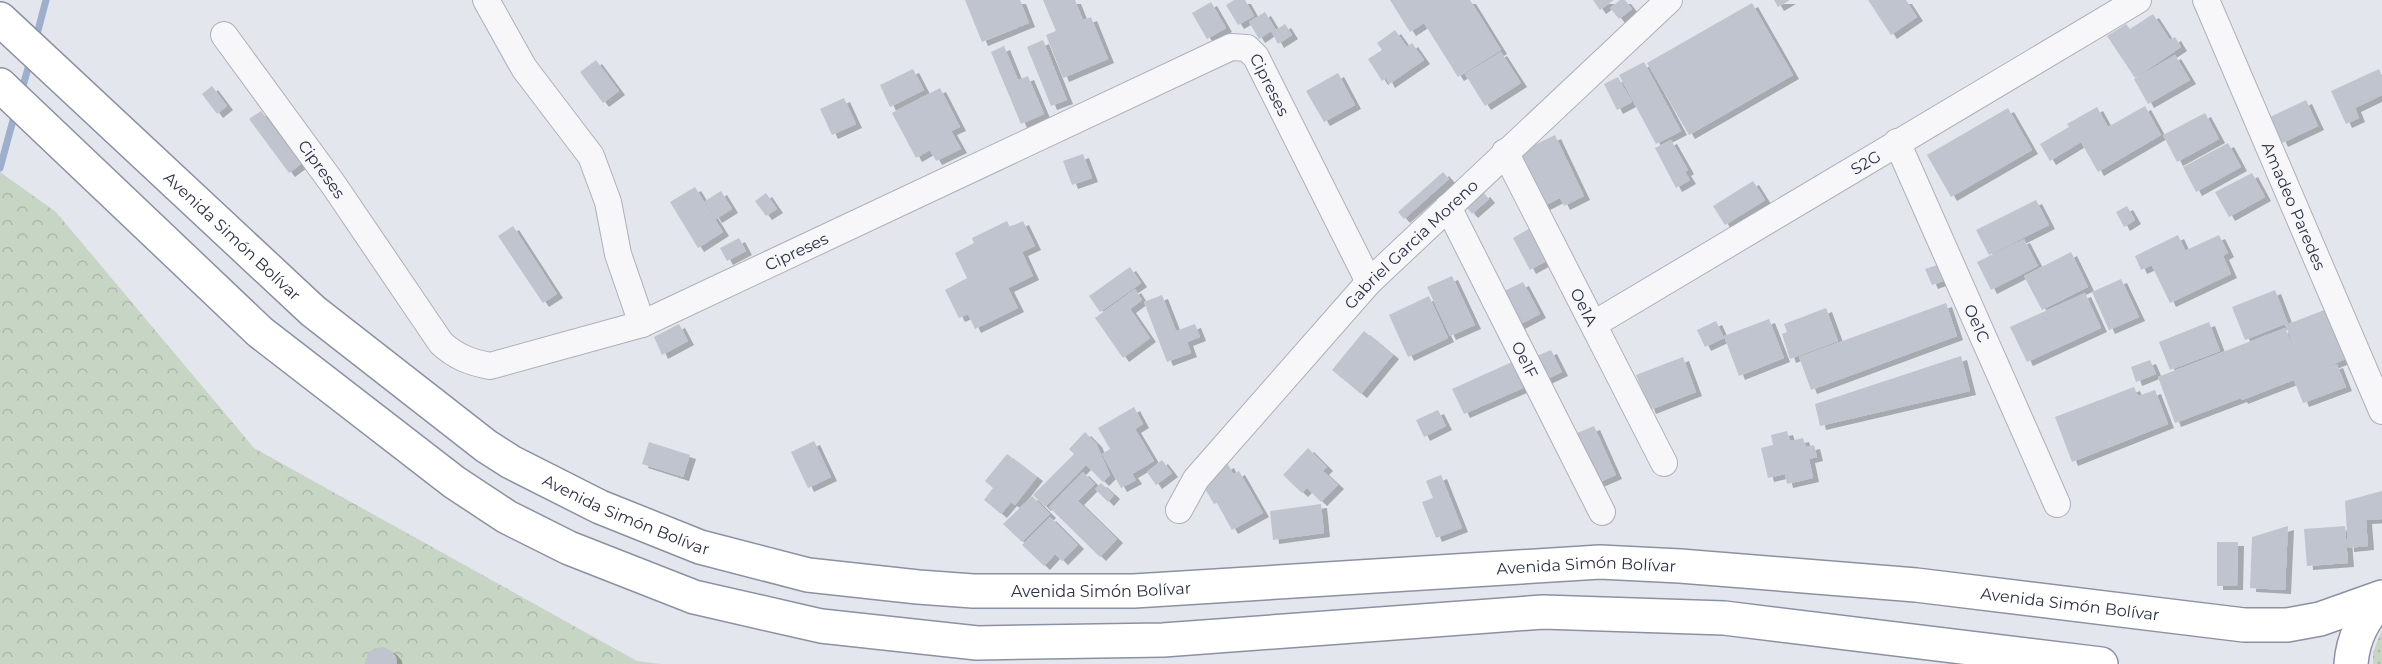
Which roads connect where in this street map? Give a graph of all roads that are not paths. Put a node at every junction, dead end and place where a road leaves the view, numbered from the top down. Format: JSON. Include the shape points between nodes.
{"nodes":[{"id":1,"x":486,"y":0,"type":"edge"},
{"id":2,"x":1669,"y":0,"type":"edge"},
{"id":3,"x":2138,"y":0,"type":"edge"},
{"id":4,"x":2206,"y":0,"type":"edge"},
{"id":5,"x":8,"y":26,"type":"edge"},
{"id":6,"x":224,"y":35,"type":"dead end"},
{"id":7,"x":1,"y":86,"type":"edge"},
{"id":8,"x":1897,"y":142,"type":"junction"},
{"id":9,"x":1505,"y":152,"type":"junction"},
{"id":10,"x":1448,"y":207,"type":"junction"},
{"id":11,"x":1369,"y":282,"type":"junction"},
{"id":12,"x":642,"y":324,"type":"junction"},
{"id":13,"x":1594,"y":324,"type":"junction"},
{"id":14,"x":2382,"y":411,"type":"edge"},
{"id":15,"x":1664,"y":463,"type":"dead end"},
{"id":16,"x":2057,"y":504,"type":"dead end"},
{"id":17,"x":1179,"y":510,"type":"dead end"},
{"id":18,"x":1602,"y":513,"type":"dead end"},
{"id":19,"x":2382,"y":597,"type":"edge"},
{"id":20,"x":2101,"y":664,"type":"edge"},
{"id":21,"x":2351,"y":664,"type":"edge"}],
"edges":[{"from":1,"to":12,"type":"street","via":[[524,68],[591,156]]},
{"from":2,"to":9,"type":"street","name":"Gabriel Garcia Moreno"},
{"from":3,"to":8,"type":"street","name":"S2G"},
{"from":4,"to":14,"type":"street","name":"Amadeo Paredes"},
{"from":5,"to":19,"type":"highway","name":"Avenida Simón Bolívar","via":[[313,311],[486,446],[600,507],[700,548],[808,575],[973,591],[1134,591],[1600,562],[1916,585],[2255,625],[2320,619]]},
{"from":6,"to":12,"type":"street","name":"Cipreses","via":[[333,184],[441,343],[454,355],[490,366]]},
{"from":7,"to":20,"type":"highway","via":[[260,332],[454,482],[507,517],[569,548],[694,597],[821,626],[977,643],[1163,640],[1543,612],[1725,618]]},
{"from":8,"to":13,"type":"street","name":"S2G"},
{"from":8,"to":16,"type":"street","name":"Oe1C"},
{"from":9,"to":10,"type":"street","name":"Gabriel Garcia Moreno"},
{"from":9,"to":13,"type":"street","name":"Oe1A"},
{"from":10,"to":11,"type":"street","name":"Gabriel Garcia Moreno"},
{"from":10,"to":18,"type":"street","name":"Oe1F"},
{"from":11,"to":12,"type":"street","name":"Cipreses","via":[[1256,57],[1246,48],[1231,47]]},
{"from":11,"to":17,"type":"street","name":"Gabriel Garcia Moreno","via":[[1196,479]]},
{"from":13,"to":15,"type":"street","name":"Oe1A"},
{"from":19,"to":21,"type":"highway","via":[[2364,618],[2352,646]]}]}
